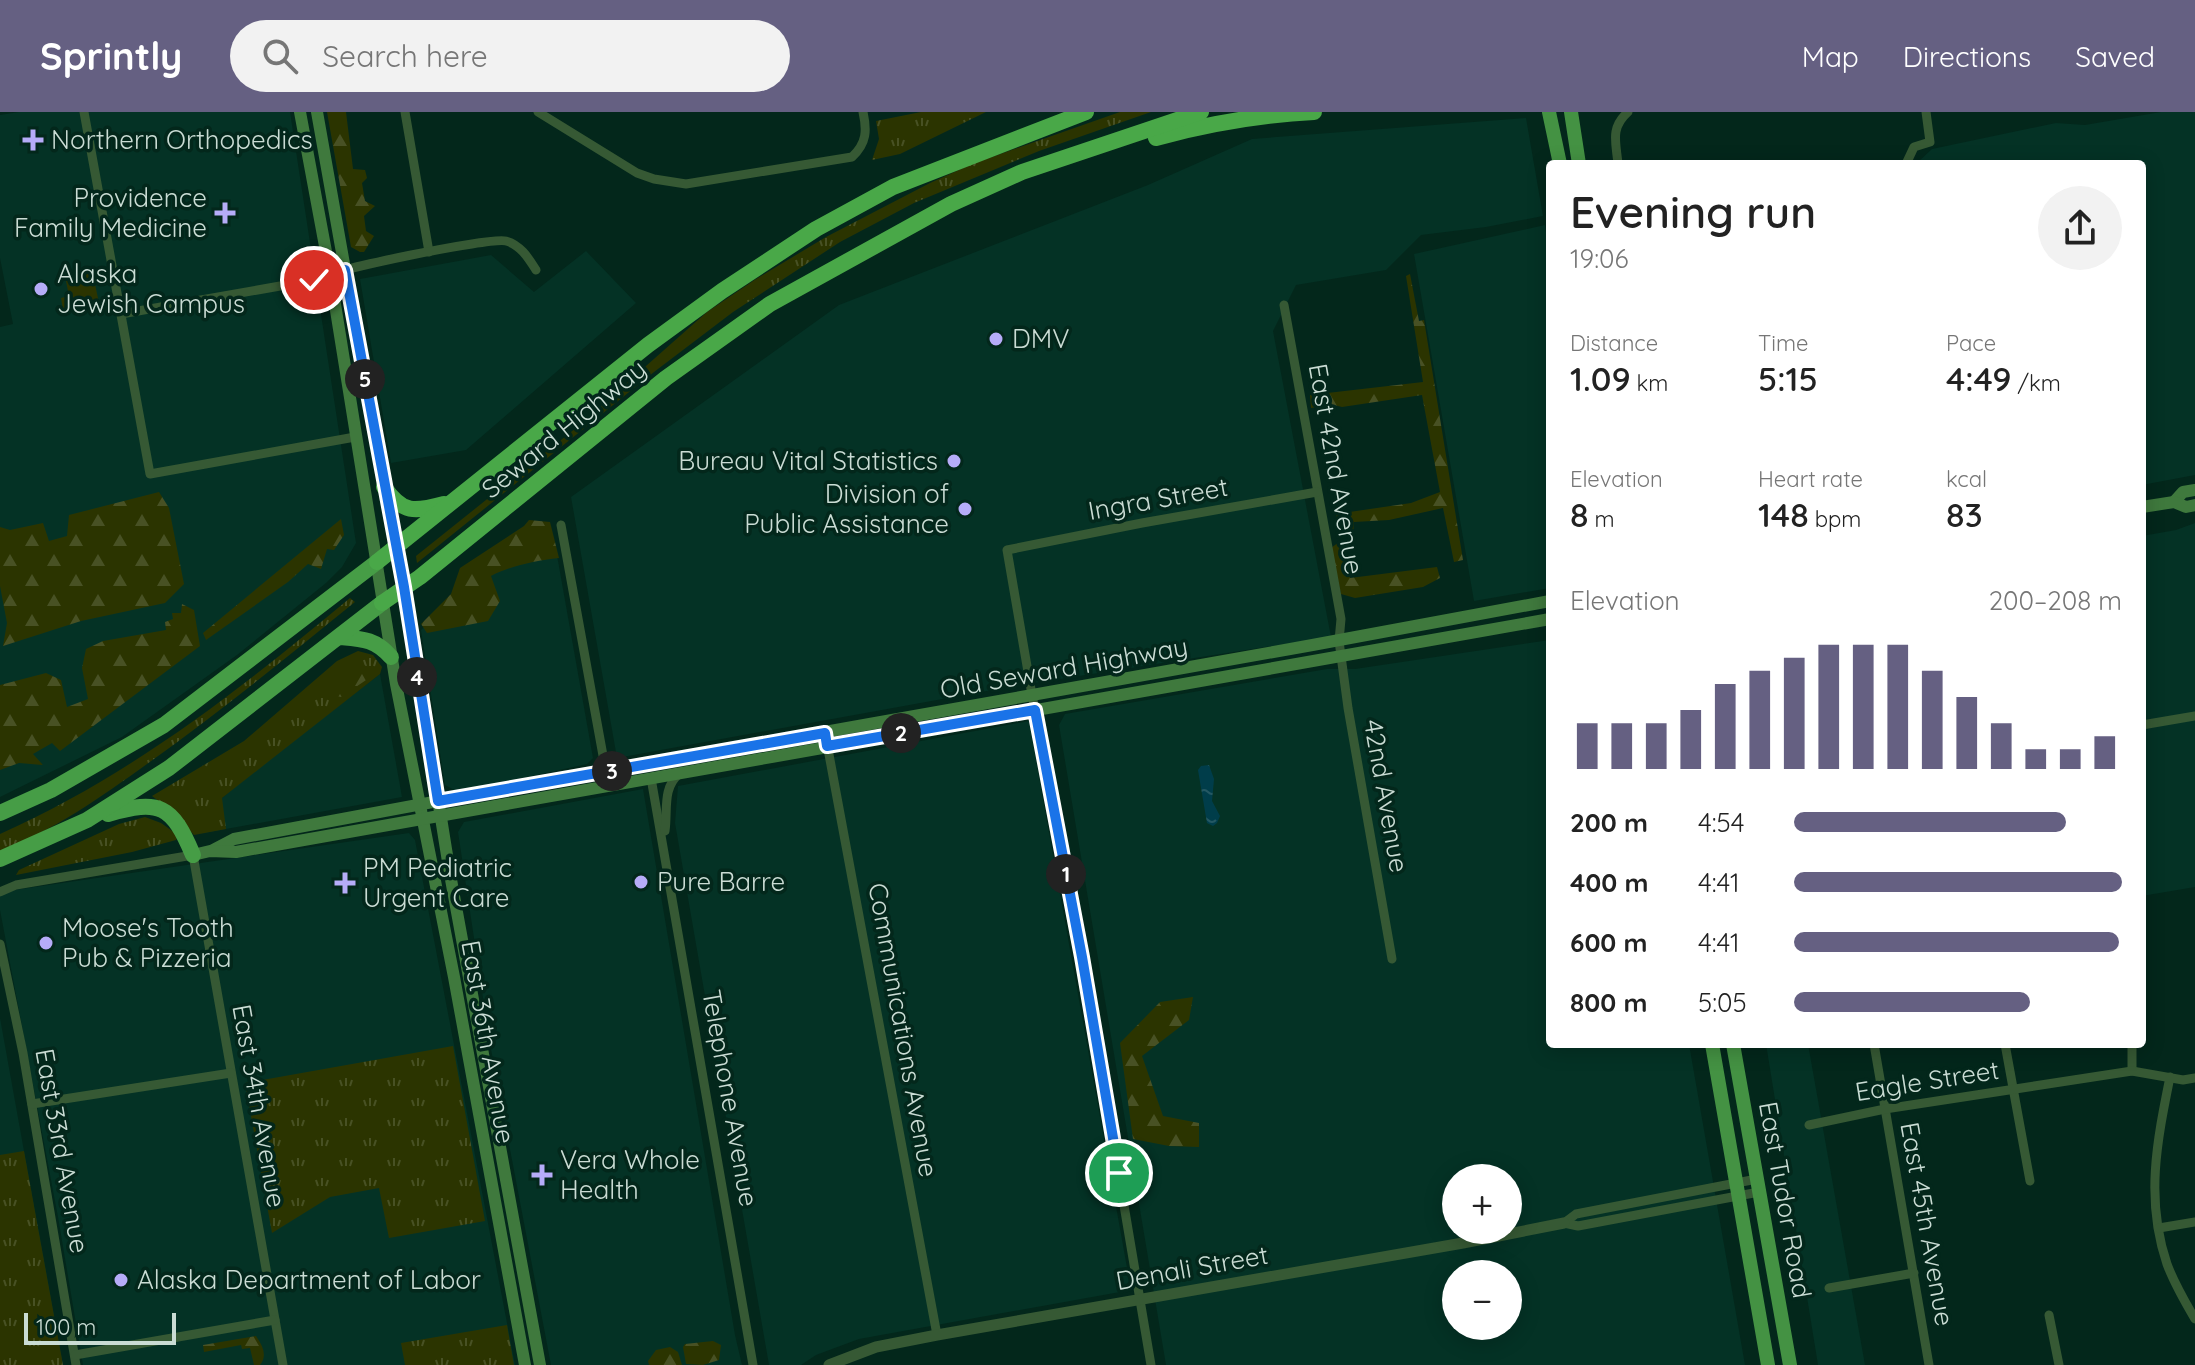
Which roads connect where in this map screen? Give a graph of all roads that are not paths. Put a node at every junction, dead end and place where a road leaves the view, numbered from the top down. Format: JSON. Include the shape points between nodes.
{"nodes":[{"id":1,"x":84,"y":112,"type":"edge"},
{"id":2,"x":300,"y":112,"type":"edge"},
{"id":3,"x":317,"y":112,"type":"edge"},
{"id":4,"x":405,"y":112,"type":"edge"},
{"id":5,"x":538,"y":112,"type":"edge"},
{"id":6,"x":863,"y":112,"type":"edge"},
{"id":7,"x":1201,"y":112,"type":"edge"},
{"id":8,"x":1314,"y":112,"type":"edge"},
{"id":9,"x":1549,"y":112,"type":"edge"},
{"id":10,"x":1571,"y":112,"type":"edge"},
{"id":11,"x":1628,"y":112,"type":"edge"},
{"id":12,"x":1926,"y":112,"type":"edge"},
{"id":13,"x":1081,"y":113,"type":"edge"},
{"id":14,"x":1559,"y":160,"type":"edge"},
{"id":15,"x":1578,"y":160,"type":"edge"},
{"id":16,"x":1618,"y":160,"type":"edge"},
{"id":17,"x":1908,"y":160,"type":"edge"},
{"id":18,"x":1022,"y":172,"type":"junction"},
{"id":19,"x":429,"y":252,"type":"junction"},
{"id":20,"x":345,"y":270,"type":"junction"},
{"id":21,"x":536,"y":270,"type":"dead end"},
{"id":22,"x":330,"y":273,"type":"junction"},
{"id":23,"x":1284,"y":305,"type":"dead end"},
{"id":24,"x":121,"y":314,"type":"junction"},
{"id":25,"x":355,"y":437,"type":"junction"},
{"id":26,"x":384,"y":487,"type":"junction"},
{"id":27,"x":2195,"y":490,"type":"edge"},
{"id":28,"x":1317,"y":492,"type":"junction"},
{"id":29,"x":2174,"y":502,"type":"junction"},
{"id":30,"x":450,"y":503,"type":"junction"},
{"id":31,"x":2195,"y":505,"type":"edge"},
{"id":32,"x":2146,"y":506,"type":"edge"},
{"id":33,"x":561,"y":525,"type":"dead end"},
{"id":34,"x":396,"y":547,"type":"junction"},
{"id":35,"x":377,"y":562,"type":"junction"},
{"id":36,"x":404,"y":587,"type":"junction"},
{"id":37,"x":1546,"y":602,"type":"edge"},
{"id":38,"x":382,"y":603,"type":"junction"},
{"id":39,"x":1546,"y":620,"type":"edge"},
{"id":40,"x":339,"y":637,"type":"junction"},
{"id":41,"x":1339,"y":641,"type":"junction"},
{"id":42,"x":1342,"y":656,"type":"junction"},
{"id":43,"x":391,"y":657,"type":"junction"},
{"id":44,"x":1032,"y":695,"type":"junction"},
{"id":45,"x":1035,"y":710,"type":"junction"},
{"id":46,"x":2195,"y":716,"type":"edge"},
{"id":47,"x":2146,"y":724,"type":"edge"},
{"id":48,"x":826,"y":740,"type":"junction"},
{"id":49,"x":716,"y":753,"type":"junction"},
{"id":50,"x":606,"y":772,"type":"junction"},
{"id":51,"x":681,"y":772,"type":"junction"},
{"id":52,"x":651,"y":778,"type":"junction"},
{"id":53,"x":438,"y":801,"type":"junction"},
{"id":54,"x":421,"y":805,"type":"junction"},
{"id":55,"x":0,"y":813,"type":"edge"},
{"id":56,"x":441,"y":816,"type":"junction"},
{"id":57,"x":87,"y":820,"type":"junction"},
{"id":58,"x":424,"y":820,"type":"junction"},
{"id":59,"x":663,"y":838,"type":"junction"},
{"id":60,"x":210,"y":851,"type":"junction"},
{"id":61,"x":193,"y":855,"type":"junction"},
{"id":62,"x":0,"y":859,"type":"edge"},
{"id":63,"x":0,"y":892,"type":"edge"},
{"id":64,"x":0,"y":944,"type":"edge"},
{"id":65,"x":1392,"y":959,"type":"dead end"},
{"id":66,"x":1713,"y":1048,"type":"edge"},
{"id":67,"x":1734,"y":1048,"type":"edge"},
{"id":68,"x":1875,"y":1048,"type":"edge"},
{"id":69,"x":2006,"y":1048,"type":"edge"},
{"id":70,"x":2132,"y":1048,"type":"edge"},
{"id":71,"x":469,"y":1054,"type":"junction"},
{"id":72,"x":2132,"y":1071,"type":"junction"},
{"id":73,"x":231,"y":1073,"type":"junction"},
{"id":74,"x":2170,"y":1077,"type":"junction"},
{"id":75,"x":2195,"y":1078,"type":"edge"},
{"id":76,"x":2013,"y":1089,"type":"junction"},
{"id":77,"x":32,"y":1104,"type":"junction"},
{"id":78,"x":1885,"y":1109,"type":"junction"},
{"id":79,"x":1809,"y":1125,"type":"dead end"},
{"id":80,"x":498,"y":1139,"type":"junction"},
{"id":81,"x":2030,"y":1181,"type":"dead end"},
{"id":82,"x":1758,"y":1186,"type":"junction"},
{"id":83,"x":1737,"y":1189,"type":"junction"},
{"id":84,"x":2195,"y":1222,"type":"edge"},
{"id":85,"x":1564,"y":1223,"type":"joint"},
{"id":86,"x":2159,"y":1228,"type":"junction"},
{"id":87,"x":1914,"y":1273,"type":"junction"},
{"id":88,"x":1829,"y":1288,"type":"dead end"},
{"id":89,"x":1140,"y":1299,"type":"junction"},
{"id":90,"x":2049,"y":1315,"type":"dead end"},
{"id":91,"x":2195,"y":1319,"type":"edge"},
{"id":92,"x":275,"y":1320,"type":"junction"},
{"id":93,"x":937,"y":1335,"type":"junction"},
{"id":94,"x":76,"y":1360,"type":"edge"},
{"id":95,"x":283,"y":1365,"type":"edge"},
{"id":96,"x":525,"y":1365,"type":"edge"},
{"id":97,"x":540,"y":1365,"type":"edge"},
{"id":98,"x":753,"y":1365,"type":"edge"},
{"id":99,"x":829,"y":1365,"type":"edge"},
{"id":100,"x":1151,"y":1365,"type":"edge"},
{"id":101,"x":1768,"y":1365,"type":"edge"},
{"id":102,"x":1790,"y":1365,"type":"edge"},
{"id":103,"x":1929,"y":1365,"type":"edge"},
{"id":104,"x":2059,"y":1365,"type":"edge"}],
"edges":[{"from":1,"to":24,"type":"street"},
{"from":2,"to":22,"type":"main road","name":"East 36th Avenue"},
{"from":3,"to":20,"type":"main road","name":"East 36th Avenue"},
{"from":4,"to":19,"type":"street"},
{"from":5,"to":6,"type":"street","via":[[637,173],[670,183],[702,183],[852,157],[866,135]]},
{"from":7,"to":18,"type":"highway","name":"Seward Highway"},
{"from":8,"to":18,"type":"highway","via":[[1197,127]]},
{"from":9,"to":14,"type":"main road"},
{"from":10,"to":15,"type":"main road"},
{"from":11,"to":16,"type":"street","via":[[1615,128]]},
{"from":12,"to":17,"type":"street","via":[[1930,142],[1914,147]]},
{"from":13,"to":30,"type":"highway","name":"Seward Highway","via":[[893,187],[816,229],[648,345]]},
{"from":18,"to":36,"type":"highway","name":"Seward Highway","via":[[951,204],[770,304],[666,378]]},
{"from":19,"to":20,"type":"street"},
{"from":19,"to":21,"type":"street","via":[[506,241],[521,249]]},
{"from":20,"to":22,"type":"street"},
{"from":20,"to":26,"type":"main road","name":"East 36th Avenue"},
{"from":22,"to":24,"type":"street"},
{"from":22,"to":25,"type":"main road","name":"East 36th Avenue"},
{"from":23,"to":28,"type":"street","name":"East 42nd Avenue"},
{"from":24,"to":25,"type":"street","via":[[150,474]]},
{"from":25,"to":35,"type":"main road","name":"East 36th Avenue"},
{"from":26,"to":30,"type":"highway","via":[[407,509]]},
{"from":26,"to":34,"type":"main road","name":"East 36th Avenue"},
{"from":27,"to":29,"type":"main road","via":[[2183,492]]},
{"from":28,"to":41,"type":"street","name":"East 42nd Avenue","via":[[1341,619]]},
{"from":28,"to":44,"type":"street","name":"Ingra Street","via":[[1007,550]]},
{"from":29,"to":31,"type":"main road"},
{"from":29,"to":32,"type":"main road"},
{"from":30,"to":34,"type":"highway","name":"Seward Highway"},
{"from":33,"to":50,"type":"street"},
{"from":34,"to":35,"type":"highway","name":"Seward Highway"},
{"from":34,"to":36,"type":"main road","name":"East 36th Avenue"},
{"from":35,"to":38,"type":"main road","name":"East 36th Avenue"},
{"from":35,"to":55,"type":"highway","name":"Seward Highway","via":[[164,725]]},
{"from":36,"to":38,"type":"highway","name":"Seward Highway"},
{"from":36,"to":53,"type":"main road","name":"East 36th Avenue"},
{"from":37,"to":41,"type":"main road","name":"Old Seward Highway"},
{"from":38,"to":40,"type":"highway","name":"Seward Highway"},
{"from":38,"to":43,"type":"main road","name":"East 36th Avenue"},
{"from":39,"to":42,"type":"main road","name":"Old Seward Highway"},
{"from":40,"to":43,"type":"highway","via":[[380,644]]},
{"from":40,"to":57,"type":"highway","name":"Seward Highway","via":[[169,768]]},
{"from":41,"to":42,"type":"street","name":"42nd Avenue"},
{"from":41,"to":44,"type":"main road","name":"Old Seward Highway"},
{"from":42,"to":45,"type":"main road","name":"Old Seward Highway"},
{"from":42,"to":65,"type":"street","name":"42nd Avenue"},
{"from":43,"to":54,"type":"main road","name":"East 36th Avenue"},
{"from":44,"to":45,"type":"street"},
{"from":44,"to":48,"type":"main road","name":"Old Seward Highway"},
{"from":45,"to":48,"type":"main road","name":"Old Seward Highway"},
{"from":45,"to":89,"type":"street"},
{"from":46,"to":47,"type":"street"},
{"from":48,"to":49,"type":"main road","name":"Old Seward Highway"},
{"from":48,"to":51,"type":"main road","name":"Old Seward Highway"},
{"from":48,"to":93,"type":"street","name":"Communications Avenue"},
{"from":49,"to":50,"type":"main road","name":"Old Seward Highway"},
{"from":49,"to":52,"type":"main road","via":[[664,767]]},
{"from":50,"to":53,"type":"main road","name":"Old Seward Highway"},
{"from":51,"to":52,"type":"main road","name":"Old Seward Highway"},
{"from":51,"to":59,"type":"street","name":"Telephone Avenue","via":[[666,797]]},
{"from":52,"to":56,"type":"main road","name":"Old Seward Highway"},
{"from":52,"to":59,"type":"street","name":"Telephone Avenue"},
{"from":53,"to":54,"type":"main road","name":"Old Seward Highway"},
{"from":53,"to":56,"type":"main road","name":"East 36th Avenue"},
{"from":54,"to":58,"type":"main road","name":"East 36th Avenue"},
{"from":54,"to":60,"type":"main road","name":"Old Seward Highway","via":[[234,839]]},
{"from":56,"to":58,"type":"main road","name":"Old Seward Highway"},
{"from":56,"to":80,"type":"main road","name":"East 36th Avenue"},
{"from":57,"to":61,"type":"highway","via":[[133,808],[160,808],[181,826]]},
{"from":57,"to":62,"type":"highway","name":"Seward Highway"},
{"from":58,"to":60,"type":"main road","name":"Old Seward Highway","via":[[236,852]]},
{"from":58,"to":71,"type":"main road","name":"East 36th Avenue"},
{"from":59,"to":98,"type":"street","name":"Telephone Avenue"},
{"from":60,"to":61,"type":"main road","name":"Old Seward Highway"},
{"from":61,"to":63,"type":"street","name":"Old Seward Highway"},
{"from":61,"to":73,"type":"street","name":"East 34th Avenue"},
{"from":64,"to":77,"type":"street","name":"East 33rd Avenue"},
{"from":66,"to":83,"type":"main road","name":"East Tudor Road"},
{"from":67,"to":82,"type":"main road","name":"East Tudor Road"},
{"from":68,"to":78,"type":"street","name":"East 45th Avenue"},
{"from":69,"to":76,"type":"street"},
{"from":70,"to":72,"type":"street"},
{"from":71,"to":80,"type":"main road","via":[[478,1064],[492,1135]]},
{"from":71,"to":96,"type":"main road","name":"East 36th Avenue"},
{"from":72,"to":74,"type":"street","name":"Eagle Street"},
{"from":72,"to":76,"type":"street","name":"Eagle Street"},
{"from":73,"to":77,"type":"street"},
{"from":73,"to":92,"type":"street","name":"East 34th Avenue"},
{"from":74,"to":75,"type":"street","name":"Eagle Street"},
{"from":74,"to":86,"type":"street","via":[[2156,1145],[2153,1194]]},
{"from":76,"to":78,"type":"street","name":"Eagle Street"},
{"from":76,"to":81,"type":"street"},
{"from":77,"to":94,"type":"street","name":"East 33rd Avenue"},
{"from":78,"to":79,"type":"street","name":"Eagle Street"},
{"from":78,"to":87,"type":"street","name":"East 45th Avenue"},
{"from":80,"to":97,"type":"main road","name":"East 36th Avenue"},
{"from":82,"to":83,"type":"street","name":"Denali Street"},
{"from":82,"to":102,"type":"main road","name":"East Tudor Road"},
{"from":83,"to":85,"type":"street","name":"Denali Street","via":[[1576,1214]]},
{"from":83,"to":101,"type":"main road","name":"East Tudor Road"},
{"from":84,"to":86,"type":"street"},
{"from":85,"to":89,"type":"street","name":"Denali Street"},
{"from":86,"to":91,"type":"street","via":[[2167,1265]]},
{"from":87,"to":88,"type":"street"},
{"from":87,"to":103,"type":"street","name":"East 45th Avenue"},
{"from":89,"to":93,"type":"street","name":"Denali Street"},
{"from":89,"to":100,"type":"street"},
{"from":90,"to":104,"type":"street"},
{"from":92,"to":94,"type":"street"},
{"from":92,"to":95,"type":"street","name":"East 34th Avenue"},
{"from":93,"to":99,"type":"street","name":"Denali Street","via":[[876,1347]]}]}
